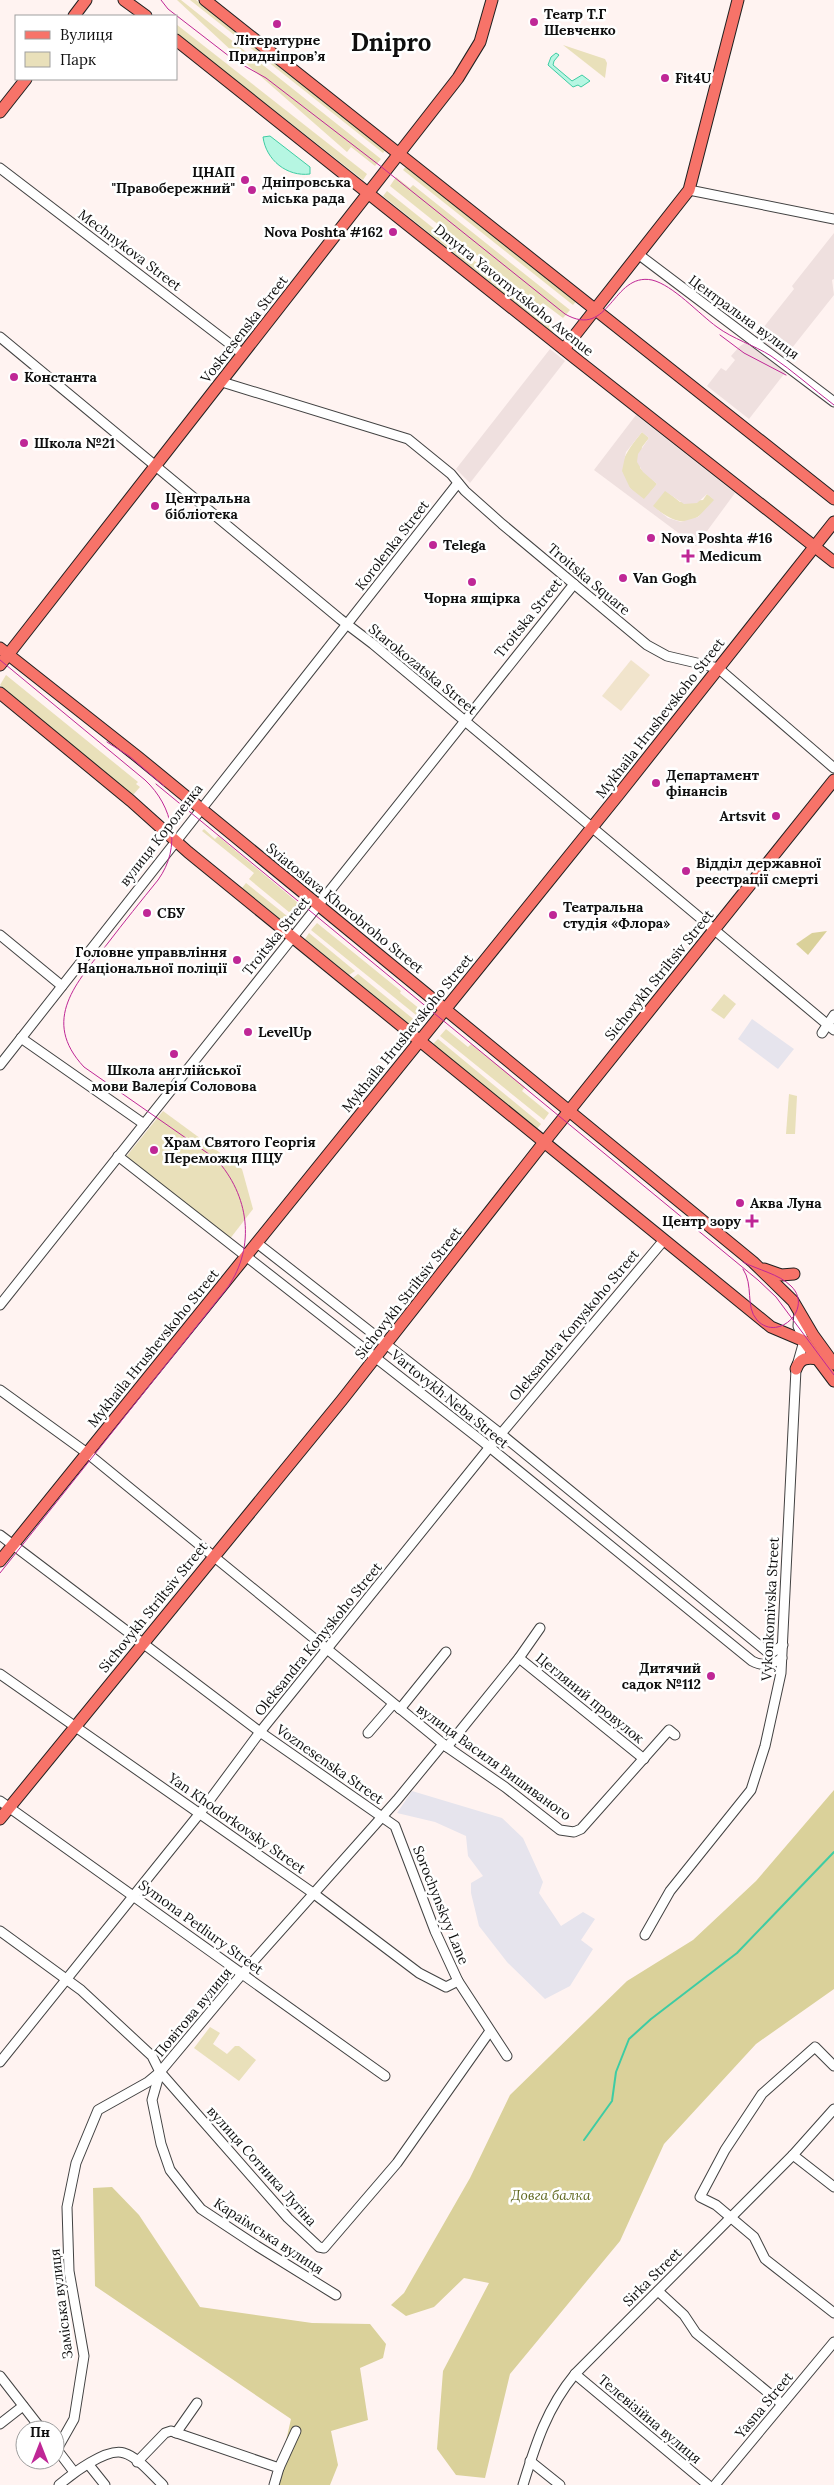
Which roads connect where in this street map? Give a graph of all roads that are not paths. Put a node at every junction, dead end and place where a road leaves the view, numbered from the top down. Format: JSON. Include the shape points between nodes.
{"nodes":[{"id":1,"x":86,"y":0,"type":"edge"},
{"id":2,"x":124,"y":0,"type":"edge"},
{"id":3,"x":205,"y":0,"type":"edge"},
{"id":4,"x":492,"y":0,"type":"edge"},
{"id":5,"x":738,"y":0,"type":"edge"},
{"id":6,"x":75,"y":15,"type":"edge"},
{"id":7,"x":145,"y":15,"type":"edge"},
{"id":8,"x":178,"y":42,"type":"edge"},
{"id":9,"x":25,"y":80,"type":"edge"},
{"id":10,"x":0,"y":112,"type":"edge"},
{"id":11,"x":399,"y":154,"type":"junction"},
{"id":12,"x":0,"y":168,"type":"edge"},
{"id":13,"x":689,"y":190,"type":"junction"},
{"id":14,"x":369,"y":192,"type":"junction"},
{"id":15,"x":834,"y":219,"type":"edge"},
{"id":16,"x":638,"y":254,"type":"junction"},
{"id":17,"x":596,"y":308,"type":"junction"},
{"id":18,"x":0,"y":337,"type":"edge"},
{"id":19,"x":564,"y":349,"type":"junction"},
{"id":20,"x":243,"y":354,"type":"junction"},
{"id":21,"x":222,"y":382,"type":"junction"},
{"id":22,"x":834,"y":402,"type":"edge"},
{"id":23,"x":156,"y":467,"type":"junction"},
{"id":24,"x":458,"y":483,"type":"junction"},
{"id":25,"x":834,"y":499,"type":"edge"},
{"id":26,"x":834,"y":522,"type":"edge"},
{"id":27,"x":814,"y":546,"type":"junction"},
{"id":28,"x":834,"y":562,"type":"edge"},
{"id":29,"x":574,"y":584,"type":"junction"},
{"id":30,"x":346,"y":624,"type":"junction"},
{"id":31,"x":4,"y":652,"type":"edge"},
{"id":32,"x":0,"y":665,"type":"edge"},
{"id":33,"x":718,"y":668,"type":"junction"},
{"id":34,"x":0,"y":693,"type":"edge"},
{"id":35,"x":464,"y":720,"type":"junction"},
{"id":36,"x":834,"y":768,"type":"edge"},
{"id":37,"x":834,"y":780,"type":"edge"},
{"id":38,"x":200,"y":808,"type":"junction"},
{"id":39,"x":592,"y":828,"type":"junction"},
{"id":40,"x":175,"y":840,"type":"junction"},
{"id":41,"x":318,"y":906,"type":"junction"},
{"id":42,"x":715,"y":930,"type":"junction"},
{"id":43,"x":0,"y":935,"type":"edge"},
{"id":44,"x":293,"y":936,"type":"junction"},
{"id":45,"x":62,"y":986,"type":"junction"},
{"id":46,"x":446,"y":1010,"type":"junction"},
{"id":47,"x":834,"y":1015,"type":"edge"},
{"id":48,"x":831,"y":1027,"type":"edge"},
{"id":49,"x":822,"y":1033,"type":"dead end"},
{"id":50,"x":21,"y":1038,"type":"junction"},
{"id":51,"x":421,"y":1040,"type":"junction"},
{"id":52,"x":0,"y":1064,"type":"edge"},
{"id":53,"x":569,"y":1111,"type":"junction"},
{"id":54,"x":144,"y":1124,"type":"junction"},
{"id":55,"x":545,"y":1141,"type":"junction"},
{"id":56,"x":118,"y":1156,"type":"junction"},
{"id":57,"x":664,"y":1240,"type":"junction"},
{"id":58,"x":257,"y":1243,"type":"junction"},
{"id":59,"x":246,"y":1256,"type":"junction"},
{"id":60,"x":753,"y":1262,"type":"junction"},
{"id":61,"x":794,"y":1274,"type":"dead end"},
{"id":62,"x":0,"y":1305,"type":"edge"},
{"id":63,"x":798,"y":1308,"type":"junction"},
{"id":64,"x":798,"y":1326,"type":"junction"},
{"id":65,"x":779,"y":1332,"type":"junction"},
{"id":66,"x":809,"y":1338,"type":"junction"},
{"id":67,"x":386,"y":1346,"type":"junction"},
{"id":68,"x":376,"y":1358,"type":"junction"},
{"id":69,"x":818,"y":1359,"type":"junction"},
{"id":70,"x":834,"y":1364,"type":"edge"},
{"id":71,"x":796,"y":1369,"type":"junction"},
{"id":72,"x":834,"y":1381,"type":"edge"},
{"id":73,"x":0,"y":1390,"type":"edge"},
{"id":74,"x":500,"y":1434,"type":"junction"},
{"id":75,"x":489,"y":1448,"type":"junction"},
{"id":76,"x":87,"y":1453,"type":"junction"},
{"id":77,"x":0,"y":1535,"type":"edge"},
{"id":78,"x":14,"y":1544,"type":"junction"},
{"id":79,"x":213,"y":1557,"type":"junction"},
{"id":80,"x":0,"y":1561,"type":"edge"},
{"id":81,"x":540,"y":1628,"type":"dead end"},
{"id":82,"x":142,"y":1644,"type":"junction"},
{"id":83,"x":783,"y":1646,"type":"junction"},
{"id":84,"x":327,"y":1650,"type":"junction"},
{"id":85,"x":446,"y":1652,"type":"dead end"},
{"id":86,"x":770,"y":1654,"type":"junction"},
{"id":87,"x":519,"y":1658,"type":"junction"},
{"id":88,"x":782,"y":1658,"type":"junction"},
{"id":89,"x":764,"y":1665,"type":"junction"},
{"id":90,"x":0,"y":1674,"type":"edge"},
{"id":91,"x":396,"y":1707,"type":"junction"},
{"id":92,"x":76,"y":1727,"type":"junction"},
{"id":93,"x":260,"y":1732,"type":"junction"},
{"id":94,"x":368,"y":1733,"type":"dead end"},
{"id":95,"x":675,"y":1735,"type":"dead end"},
{"id":96,"x":445,"y":1745,"type":"junction"},
{"id":97,"x":644,"y":1759,"type":"junction"},
{"id":98,"x":5,"y":1804,"type":"edge"},
{"id":99,"x":200,"y":1813,"type":"junction"},
{"id":100,"x":382,"y":1816,"type":"junction"},
{"id":101,"x":0,"y":1819,"type":"edge"},
{"id":102,"x":313,"y":1893,"type":"junction"},
{"id":103,"x":133,"y":1895,"type":"junction"},
{"id":104,"x":0,"y":1931,"type":"edge"},
{"id":105,"x":645,"y":1935,"type":"dead end"},
{"id":106,"x":242,"y":1974,"type":"junction"},
{"id":107,"x":65,"y":1979,"type":"junction"},
{"id":108,"x":458,"y":1981,"type":"junction"},
{"id":109,"x":490,"y":2031,"type":"junction"},
{"id":110,"x":507,"y":2056,"type":"dead end"},
{"id":111,"x":0,"y":2062,"type":"edge"},
{"id":112,"x":834,"y":2066,"type":"edge"},
{"id":113,"x":160,"y":2072,"type":"junction"},
{"id":114,"x":385,"y":2076,"type":"dead end"},
{"id":115,"x":834,"y":2109,"type":"edge"},
{"id":116,"x":793,"y":2155,"type":"junction"},
{"id":117,"x":834,"y":2187,"type":"edge"},
{"id":118,"x":730,"y":2218,"type":"junction"},
{"id":119,"x":658,"y":2291,"type":"junction"},
{"id":120,"x":336,"y":2295,"type":"dead end"},
{"id":121,"x":834,"y":2313,"type":"edge"},
{"id":122,"x":834,"y":2342,"type":"edge"},
{"id":123,"x":575,"y":2374,"type":"junction"},
{"id":124,"x":0,"y":2376,"type":"edge"},
{"id":125,"x":197,"y":2403,"type":"dead end"},
{"id":126,"x":782,"y":2404,"type":"junction"},
{"id":127,"x":23,"y":2406,"type":"junction"},
{"id":128,"x":34,"y":2420,"type":"edge"},
{"id":129,"x":0,"y":2424,"type":"edge"},
{"id":130,"x":296,"y":2431,"type":"dead end"},
{"id":131,"x":176,"y":2433,"type":"junction"},
{"id":132,"x":65,"y":2434,"type":"edge"},
{"id":133,"x":65,"y":2460,"type":"edge"},
{"id":134,"x":530,"y":2461,"type":"junction"},
{"id":135,"x":137,"y":2462,"type":"junction"},
{"id":136,"x":89,"y":2464,"type":"junction"},
{"id":137,"x":279,"y":2468,"type":"junction"},
{"id":138,"x":74,"y":2472,"type":"junction"},
{"id":139,"x":59,"y":2485,"type":"edge"},
{"id":140,"x":105,"y":2485,"type":"edge"},
{"id":141,"x":163,"y":2485,"type":"edge"},
{"id":142,"x":274,"y":2485,"type":"edge"},
{"id":143,"x":523,"y":2485,"type":"edge"},
{"id":144,"x":560,"y":2485,"type":"edge"},
{"id":145,"x":708,"y":2485,"type":"edge"},
{"id":146,"x":714,"y":2485,"type":"edge"}],
"edges":[{"from":1,"to":6,"type":"main road"},
{"from":2,"to":7,"type":"main road"},
{"from":3,"to":11,"type":"main road"},
{"from":4,"to":11,"type":"main road","name":"Voskresenska Street","via":[[472,60]]},
{"from":5,"to":13,"type":"main road"},
{"from":8,"to":14,"type":"main road","name":"Dmytra Yavornytskoho Avenue"},
{"from":9,"to":10,"type":"main road"},
{"from":11,"to":14,"type":"main road","name":"Voskresenska Street"},
{"from":11,"to":17,"type":"main road"},
{"from":12,"to":20,"type":"street","name":"Mechnykova Street"},
{"from":13,"to":15,"type":"street"},
{"from":13,"to":16,"type":"main road"},
{"from":14,"to":19,"type":"main road","name":"Dmytra Yavornytskoho Avenue"},
{"from":14,"to":20,"type":"main road","name":"Voskresenska Street"},
{"from":16,"to":17,"type":"main road"},
{"from":16,"to":22,"type":"street","name":"Центральна вулиця"},
{"from":17,"to":19,"type":"main road"},
{"from":17,"to":25,"type":"main road"},
{"from":18,"to":23,"type":"street","name":"Starokozatska Street"},
{"from":19,"to":27,"type":"main road","name":"Dmytra Yavornytskoho Avenue"},
{"from":20,"to":21,"type":"main road","name":"Voskresenska Street"},
{"from":21,"to":23,"type":"main road","name":"Voskresenska Street"},
{"from":21,"to":24,"type":"street","name":"Troitska Square","via":[[401,436]]},
{"from":23,"to":30,"type":"street","name":"Starokozatska Street"},
{"from":23,"to":31,"type":"main road","name":"Voskresenska Street"},
{"from":24,"to":29,"type":"street","name":"Troitska Square"},
{"from":24,"to":30,"type":"street","name":"Korolenka Street"},
{"from":26,"to":27,"type":"main road","name":"Mykhaila Hrushevskoho Street"},
{"from":27,"to":28,"type":"main road","name":"Dmytra Yavornytskoho Avenue"},
{"from":27,"to":33,"type":"main road","name":"Mykhaila Hrushevskoho Street"},
{"from":29,"to":33,"type":"street","name":"Troitska Square","via":[[656,651]]},
{"from":29,"to":35,"type":"street","name":"Troitska Street"},
{"from":30,"to":35,"type":"street","name":"Starokozatska Street"},
{"from":30,"to":38,"type":"street","name":"вулиця Короленка"},
{"from":31,"to":32,"type":"main road","name":"Voskresenska Street"},
{"from":31,"to":38,"type":"main road","name":"Sviatoslava Khorobroho Street"},
{"from":33,"to":36,"type":"street"},
{"from":33,"to":39,"type":"main road","name":"Mykhaila Hrushevskoho Street"},
{"from":34,"to":40,"type":"main road"},
{"from":35,"to":39,"type":"street","name":"Starokozatska Street"},
{"from":35,"to":41,"type":"street","name":"Troitska Street"},
{"from":37,"to":42,"type":"main road","name":"Sichovykh Striltsiv Street"},
{"from":38,"to":40,"type":"street","name":"вулиця Короленка"},
{"from":38,"to":41,"type":"main road","name":"Sviatoslava Khorobroho Street"},
{"from":39,"to":42,"type":"street","name":"Starokozatska Street"},
{"from":39,"to":46,"type":"main road","name":"Mykhaila Hrushevskoho Street"},
{"from":40,"to":44,"type":"main road"},
{"from":40,"to":45,"type":"street","name":"вулиця Короленка"},
{"from":41,"to":44,"type":"street","name":"Troitska Street"},
{"from":41,"to":46,"type":"main road","name":"Sviatoslava Khorobroho Street"},
{"from":42,"to":48,"type":"street","name":"Starokozatska Street"},
{"from":42,"to":53,"type":"main road","name":"Sichovykh Striltsiv Street"},
{"from":43,"to":45,"type":"street"},
{"from":44,"to":51,"type":"main road"},
{"from":44,"to":54,"type":"street","name":"Troitska Street"},
{"from":45,"to":50,"type":"street","name":"вулиця Короленка"},
{"from":46,"to":51,"type":"main road","name":"Mykhaila Hrushevskoho Street"},
{"from":46,"to":53,"type":"main road","name":"Sviatoslava Khorobroho Street"},
{"from":47,"to":48,"type":"street"},
{"from":48,"to":49,"type":"street"},
{"from":50,"to":52,"type":"street","name":"вулиця Короленка"},
{"from":50,"to":54,"type":"street"},
{"from":51,"to":55,"type":"main road"},
{"from":51,"to":58,"type":"main road","name":"Mykhaila Hrushevskoho Street"},
{"from":53,"to":55,"type":"main road","name":"Sichovykh Striltsiv Street"},
{"from":53,"to":60,"type":"main road","name":"Sviatoslava Khorobroho Street"},
{"from":54,"to":56,"type":"street","name":"Troitska Street"},
{"from":55,"to":57,"type":"main road"},
{"from":55,"to":67,"type":"main road","name":"Sichovykh Striltsiv Street"},
{"from":56,"to":59,"type":"street","name":"Vartovykh Neba Street"},
{"from":56,"to":62,"type":"street","name":"Troitska Street"},
{"from":57,"to":65,"type":"main road"},
{"from":57,"to":74,"type":"street","name":"Oleksandra Konyskoho Street"},
{"from":58,"to":59,"type":"main road","name":"Mykhaila Hrushevskoho Street"},
{"from":58,"to":67,"type":"street","name":"Vartovykh Neba Street"},
{"from":59,"to":68,"type":"street","name":"Vartovykh Neba Street"},
{"from":59,"to":76,"type":"main road","name":"Mykhaila Hrushevskoho Street"},
{"from":60,"to":61,"type":"main road","via":[[768,1272]]},
{"from":60,"to":63,"type":"main road","name":"Sviatoslava Khorobroho Street","via":[[782,1288]]},
{"from":63,"to":64,"type":"street"},
{"from":63,"to":66,"type":"main road","name":"Sviatoslava Khorobroho Street"},
{"from":64,"to":65,"type":"street"},
{"from":64,"to":66,"type":"street"},
{"from":65,"to":66,"type":"main road"},
{"from":66,"to":69,"type":"main road","name":"Sviatoslava Khorobroho Street"},
{"from":66,"to":70,"type":"main road","name":"Sviatoslava Khorobroho Street"},
{"from":66,"to":71,"type":"street","name":"Vykonkomivska Street"},
{"from":67,"to":68,"type":"main road","name":"Sichovykh Striltsiv Street"},
{"from":67,"to":74,"type":"street","name":"Vartovykh Neba Street"},
{"from":68,"to":75,"type":"street","name":"Vartovykh Neba Street"},
{"from":68,"to":79,"type":"main road","name":"Sichovykh Striltsiv Street"},
{"from":69,"to":71,"type":"main road","via":[[806,1358]]},
{"from":69,"to":72,"type":"main road","name":"Sviatoslava Khorobroho Street"},
{"from":71,"to":83,"type":"street","name":"Vykonkomivska Street"},
{"from":73,"to":76,"type":"street","name":"вулиця Василя Вишиваного"},
{"from":74,"to":75,"type":"street","name":"Oleksandra Konyskoho Street"},
{"from":74,"to":86,"type":"street","name":"Vartovykh Neba Street"},
{"from":75,"to":84,"type":"street","name":"Oleksandra Konyskoho Street"},
{"from":75,"to":89,"type":"street","name":"Vartovykh Neba Street","via":[[752,1661]]},
{"from":76,"to":78,"type":"main road","name":"Mykhaila Hrushevskoho Street"},
{"from":76,"to":79,"type":"street","name":"вулиця Василя Вишиваного"},
{"from":77,"to":78,"type":"street","name":"Voznesenska Street"},
{"from":78,"to":80,"type":"main road","name":"Mykhaila Hrushevskoho Street"},
{"from":78,"to":82,"type":"street","name":"Voznesenska Street"},
{"from":79,"to":82,"type":"main road","name":"Sichovykh Striltsiv Street"},
{"from":79,"to":84,"type":"street","name":"вулиця Василя Вишиваного"},
{"from":81,"to":87,"type":"street","name":"Повітова вулиця"},
{"from":82,"to":92,"type":"main road","name":"Sichovykh Striltsiv Street"},
{"from":82,"to":93,"type":"street","name":"Voznesenska Street"},
{"from":83,"to":86,"type":"street"},
{"from":83,"to":88,"type":"street","name":"Vykonkomivska Street"},
{"from":84,"to":91,"type":"street","name":"вулиця Василя Вишиваного"},
{"from":84,"to":93,"type":"street","name":"Oleksandra Konyskoho Street"},
{"from":85,"to":91,"type":"street","name":"вулиця Василя Вишиваного"},
{"from":86,"to":89,"type":"street","via":[[768,1663]]},
{"from":87,"to":96,"type":"street","name":"Повітова вулиця"},
{"from":87,"to":97,"type":"street","name":"Цегляний провулок"},
{"from":88,"to":89,"type":"street"},
{"from":88,"to":105,"type":"street","name":"Vykonkomivska Street","via":[[778,1691],[755,1782],[670,1891]]},
{"from":90,"to":92,"type":"street","name":"Yan Khodorkovsky Street"},
{"from":91,"to":94,"type":"street"},
{"from":91,"to":96,"type":"street","name":"вулиця Василя Вишиваного"},
{"from":92,"to":98,"type":"main road","name":"Sichovykh Striltsiv Street"},
{"from":92,"to":99,"type":"street","name":"Yan Khodorkovsky Street"},
{"from":93,"to":99,"type":"street","name":"Oleksandra Konyskoho Street"},
{"from":93,"to":100,"type":"street","name":"Voznesenska Street"},
{"from":95,"to":97,"type":"street","via":[[668,1730]]},
{"from":96,"to":97,"type":"street","name":"вулиця Василя Вишиваного","via":[[560,1830],[574,1832],[587,1824]]},
{"from":96,"to":100,"type":"street","name":"Повітова вулиця"},
{"from":98,"to":101,"type":"main road","name":"Sichovykh Striltsiv Street"},
{"from":98,"to":103,"type":"street","name":"Symona Petliury Street"},
{"from":99,"to":102,"type":"street","name":"Yan Khodorkovsky Street"},
{"from":99,"to":103,"type":"street","name":"Oleksandra Konyskoho Street"},
{"from":100,"to":102,"type":"street","name":"Повітова вулиця"},
{"from":100,"to":108,"type":"street","name":"Sorochynskyy Lane","via":[[395,1826],[434,1931]]},
{"from":102,"to":106,"type":"street","name":"Повітова вулиця"},
{"from":102,"to":108,"type":"street","name":"Yan Khodorkovsky Street","via":[[419,1973],[446,1987]]},
{"from":103,"to":106,"type":"street","name":"Symona Petliury Street"},
{"from":103,"to":107,"type":"street","name":"Oleksandra Konyskoho Street"},
{"from":104,"to":107,"type":"street"},
{"from":106,"to":113,"type":"street","name":"Повітова вулиця"},
{"from":106,"to":114,"type":"street","name":"Symona Petliury Street"},
{"from":107,"to":111,"type":"street","name":"Oleksandra Konyskoho Street"},
{"from":107,"to":113,"type":"street","via":[[152,2056]]},
{"from":108,"to":109,"type":"street","name":"Sorochynskyy Lane"},
{"from":109,"to":110,"type":"street","name":"Sorochynskyy Lane"},
{"from":109,"to":113,"type":"street","name":"вулиця Сотника Лугіна","via":[[397,2163],[324,2248],[288,2218]]},
{"from":112,"to":118,"type":"street","via":[[815,2047],[762,2094],[724,2150],[700,2197],[716,2205]]},
{"from":113,"to":120,"type":"street","name":"Караїмська вулиця","via":[[152,2100],[161,2144],[170,2170],[188,2193],[201,2209]]},
{"from":113,"to":132,"type":"street","name":"Заміська вулиця","via":[[98,2110],[76,2163],[66,2208],[68,2262],[84,2356],[74,2419]]},
{"from":115,"to":116,"type":"street","name":"Sirka Street"},
{"from":116,"to":117,"type":"street"},
{"from":116,"to":118,"type":"street","name":"Sirka Street"},
{"from":118,"to":119,"type":"street","name":"Sirka Street"},
{"from":118,"to":121,"type":"street","via":[[754,2236],[765,2259]]},
{"from":119,"to":123,"type":"street","name":"Sirka Street"},
{"from":119,"to":126,"type":"street","via":[[684,2315],[696,2333]]},
{"from":122,"to":126,"type":"street","name":"Yasna Street"},
{"from":123,"to":134,"type":"street","name":"Sirka Street","via":[[558,2395],[537,2437]]},
{"from":123,"to":145,"type":"street","name":"Телевізійна вулиця"},
{"from":124,"to":127,"type":"street"},
{"from":125,"to":131,"type":"street"},
{"from":126,"to":146,"type":"street","name":"Yasna Street"},
{"from":127,"to":128,"type":"street"},
{"from":127,"to":129,"type":"street"},
{"from":130,"to":137,"type":"street"},
{"from":131,"to":135,"type":"street","via":[[165,2433]]},
{"from":131,"to":137,"type":"street"},
{"from":133,"to":138,"type":"street"},
{"from":134,"to":143,"type":"street","name":"Sirka Street"},
{"from":134,"to":144,"type":"street"},
{"from":135,"to":136,"type":"street","via":[[118,2452]]},
{"from":135,"to":141,"type":"street"},
{"from":136,"to":138,"type":"street"},
{"from":136,"to":140,"type":"street"},
{"from":137,"to":142,"type":"street"},
{"from":138,"to":139,"type":"street"}]}
